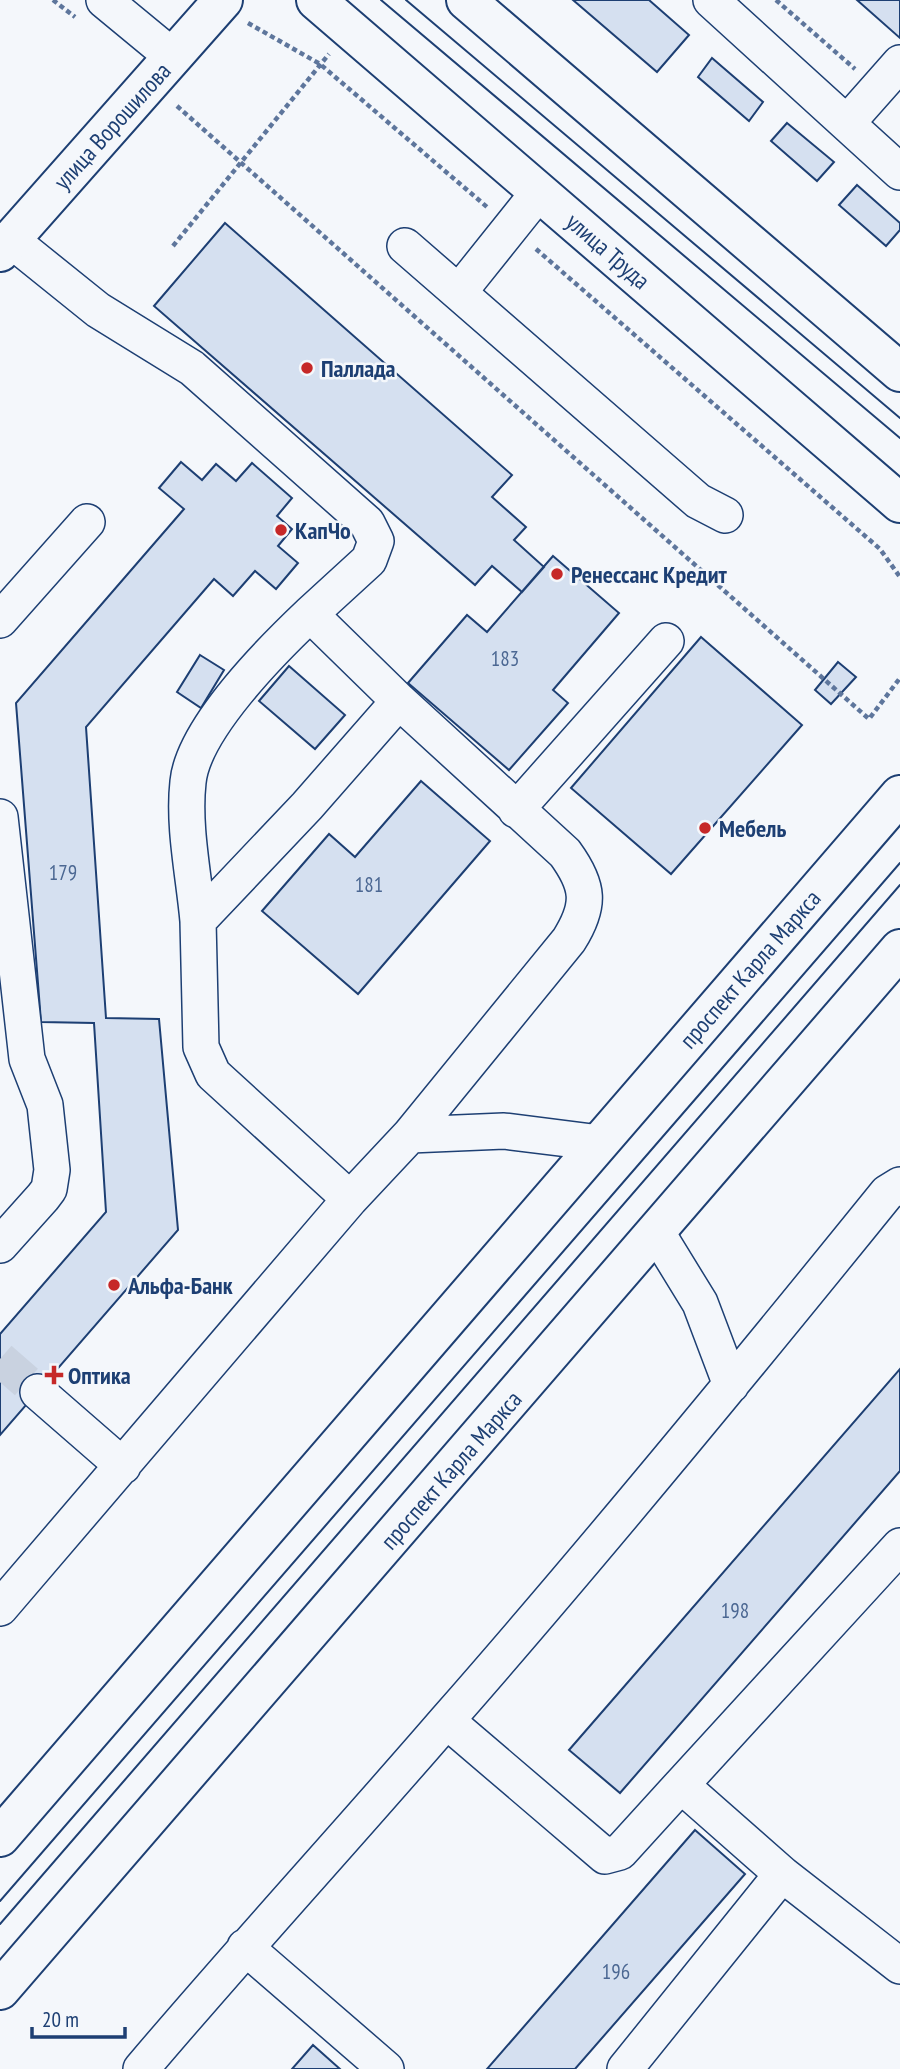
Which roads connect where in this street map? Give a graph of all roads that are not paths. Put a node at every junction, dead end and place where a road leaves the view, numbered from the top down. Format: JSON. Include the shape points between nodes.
{"nodes":[{"id":1,"x":104,"y":0,"type":"edge"},
{"id":2,"x":317,"y":0,"type":"edge"},
{"id":3,"x":466,"y":0,"type":"edge"},
{"id":4,"x":711,"y":0,"type":"edge"},
{"id":5,"x":221,"y":3,"type":"edge"},
{"id":6,"x":173,"y":57,"type":"junction"},
{"id":7,"x":900,"y":63,"type":"edge"},
{"id":8,"x":847,"y":123,"type":"junction"},
{"id":9,"x":900,"y":172,"type":"edge"},
{"id":10,"x":539,"y":192,"type":"junction"},
{"id":11,"x":5,"y":246,"type":"edge"},
{"id":12,"x":405,"y":246,"type":"dead end"},
{"id":13,"x":458,"y":292,"type":"junction"},
{"id":14,"x":900,"y":372,"type":"edge"},
{"id":15,"x":900,"y":503,"type":"edge"},
{"id":16,"x":725,"y":515,"type":"dead end"},
{"id":17,"x":86,"y":522,"type":"dead end"},
{"id":18,"x":310,"y":614,"type":"junction"},
{"id":19,"x":0,"y":620,"type":"edge"},
{"id":20,"x":666,"y":640,"type":"dead end"},
{"id":21,"x":399,"y":701,"type":"junction"},
{"id":22,"x":900,"y":795,"type":"edge"},
{"id":23,"x":516,"y":810,"type":"junction"},
{"id":24,"x":0,"y":817,"type":"edge"},
{"id":25,"x":198,"y":921,"type":"junction"},
{"id":26,"x":900,"y":949,"type":"edge"},
{"id":27,"x":410,"y":1135,"type":"junction"},
{"id":28,"x":600,"y":1143,"type":"junction"},
{"id":29,"x":900,"y":1185,"type":"edge"},
{"id":30,"x":350,"y":1199,"type":"junction"},
{"id":31,"x":657,"y":1233,"type":"junction"},
{"id":32,"x":0,"y":1245,"type":"edge"},
{"id":33,"x":731,"y":1385,"type":"junction"},
{"id":34,"x":38,"y":1392,"type":"tunnel mouth"},
{"id":35,"x":123,"y":1466,"type":"junction"},
{"id":36,"x":900,"y":1546,"type":"edge"},
{"id":37,"x":0,"y":1608,"type":"edge"},
{"id":38,"x":447,"y":1721,"type":"junction"},
{"id":39,"x":681,"y":1785,"type":"junction"},
{"id":40,"x":0,"y":1837,"type":"edge"},
{"id":41,"x":782,"y":1874,"type":"junction"},
{"id":42,"x":244,"y":1947,"type":"junction"},
{"id":43,"x":900,"y":1966,"type":"edge"},
{"id":44,"x":0,"y":1990,"type":"edge"},
{"id":45,"x":141,"y":2069,"type":"edge"},
{"id":46,"x":386,"y":2069,"type":"edge"},
{"id":47,"x":625,"y":2069,"type":"edge"}],
"edges":[{"from":1,"to":6,"type":"street"},
{"from":2,"to":10,"type":"main road","name":"улица Труда"},
{"from":3,"to":14,"type":"main road"},
{"from":4,"to":8,"type":"street"},
{"from":5,"to":6,"type":"main road","name":"улица Ворошилова"},
{"from":6,"to":11,"type":"main road","name":"улица Ворошилова"},
{"from":7,"to":8,"type":"street"},
{"from":8,"to":9,"type":"street"},
{"from":10,"to":13,"type":"street"},
{"from":10,"to":15,"type":"main road","name":"улица Труда"},
{"from":11,"to":18,"type":"street","via":[[192,368],[367,523],[376,541],[369,560]]},
{"from":12,"to":13,"type":"street"},
{"from":13,"to":16,"type":"street","via":[[698,501]]},
{"from":17,"to":19,"type":"street"},
{"from":18,"to":21,"type":"street"},
{"from":18,"to":25,"type":"street","via":[[259,663],[194,758],[187,801]]},
{"from":20,"to":23,"type":"street"},
{"from":21,"to":23,"type":"street"},
{"from":21,"to":25,"type":"street"},
{"from":22,"to":28,"type":"main road","name":"проспект Карла Маркса"},
{"from":23,"to":27,"type":"street","via":[[565,853],[579,872],[586,896],[582,919]]},
{"from":24,"to":32,"type":"street","via":[[27,1059],[45,1105],[52,1171],[49,1189]]},
{"from":25,"to":30,"type":"street","via":[[201,1047],[207,1066]]},
{"from":26,"to":31,"type":"main road","name":"проспект Карла Маркса"},
{"from":27,"to":28,"type":"street","via":[[504,1131]]},
{"from":27,"to":30,"type":"street"},
{"from":28,"to":40,"type":"main road","name":"проспект Карла Маркса"},
{"from":29,"to":33,"type":"street","via":[[887,1193]]},
{"from":30,"to":35,"type":"street"},
{"from":31,"to":33,"type":"street","via":[[700,1303]]},
{"from":31,"to":44,"type":"main road","name":"проспект Карла Маркса"},
{"from":33,"to":38,"type":"street"},
{"from":34,"to":35,"type":"street"},
{"from":35,"to":37,"type":"street"},
{"from":36,"to":39,"type":"street"},
{"from":38,"to":39,"type":"street","via":[[605,1856],[620,1852]]},
{"from":38,"to":42,"type":"street"},
{"from":39,"to":41,"type":"street"},
{"from":41,"to":43,"type":"street"},
{"from":41,"to":47,"type":"street"},
{"from":42,"to":45,"type":"street"},
{"from":42,"to":46,"type":"street"}]}
